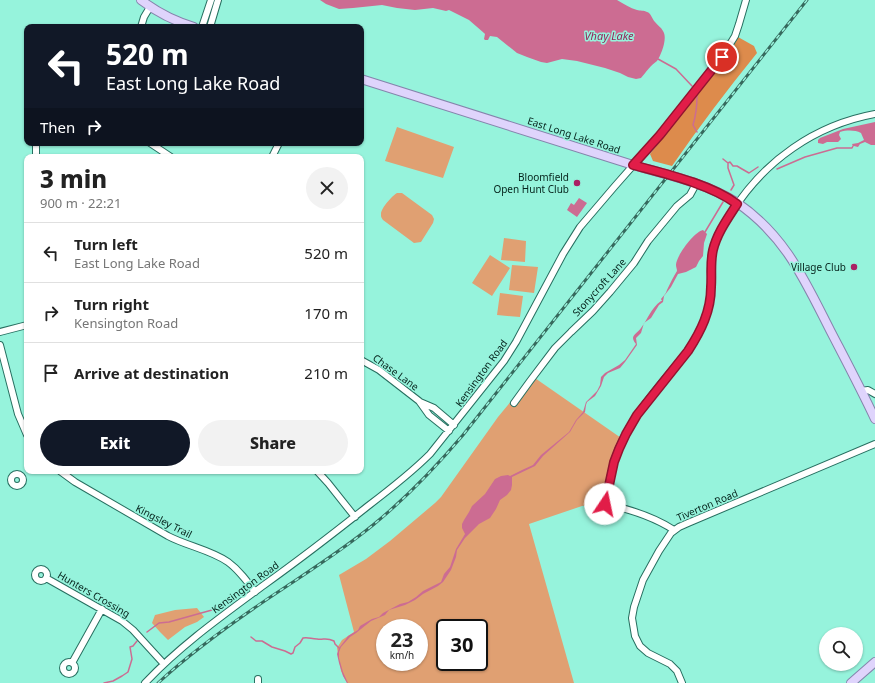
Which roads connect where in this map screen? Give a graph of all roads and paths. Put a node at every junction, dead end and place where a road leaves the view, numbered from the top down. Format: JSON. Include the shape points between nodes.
{"nodes":[{"id":1,"x":141,"y":0,"type":"edge"},
{"id":2,"x":211,"y":0,"type":"edge"},
{"id":3,"x":218,"y":0,"type":"edge"},
{"id":4,"x":746,"y":0,"type":"edge"},
{"id":5,"x":150,"y":7,"type":"junction"},
{"id":6,"x":210,"y":14,"type":"junction"},
{"id":7,"x":141,"y":24,"type":"edge"},
{"id":8,"x":186,"y":24,"type":"edge"},
{"id":9,"x":204,"y":24,"type":"edge"},
{"id":10,"x":210,"y":24,"type":"edge"},
{"id":11,"x":364,"y":80,"type":"edge"},
{"id":12,"x":875,"y":114,"type":"edge"},
{"id":13,"x":154,"y":146,"type":"edge"},
{"id":14,"x":166,"y":154,"type":"edge"},
{"id":15,"x":633,"y":165,"type":"junction"},
{"id":16,"x":696,"y":184,"type":"junction"},
{"id":17,"x":737,"y":204,"type":"junction"},
{"id":18,"x":24,"y":326,"type":"edge"},
{"id":19,"x":0,"y":332,"type":"edge"},
{"id":20,"x":0,"y":345,"type":"edge"},
{"id":21,"x":364,"y":362,"type":"edge"},
{"id":22,"x":861,"y":390,"type":"junction"},
{"id":23,"x":875,"y":394,"type":"edge"},
{"id":24,"x":419,"y":401,"type":"junction"},
{"id":25,"x":514,"y":403,"type":"dead end"},
{"id":26,"x":875,"y":419,"type":"edge"},
{"id":27,"x":24,"y":425,"type":"edge"},
{"id":28,"x":454,"y":425,"type":"junction"},
{"id":29,"x":449,"y":431,"type":"junction"},
{"id":30,"x":875,"y":444,"type":"edge"},
{"id":31,"x":24,"y":474,"type":"edge"},
{"id":32,"x":64,"y":474,"type":"edge"},
{"id":33,"x":320,"y":474,"type":"edge"},
{"id":34,"x":21,"y":476,"type":"dead end"},
{"id":35,"x":355,"y":517,"type":"junction"},
{"id":36,"x":674,"y":530,"type":"junction"},
{"id":37,"x":46,"y":578,"type":"dead end"},
{"id":38,"x":255,"y":592,"type":"junction"},
{"id":39,"x":102,"y":609,"type":"junction"},
{"id":40,"x":875,"y":662,"type":"edge"},
{"id":41,"x":72,"y":663,"type":"dead end"},
{"id":42,"x":164,"y":664,"type":"junction"},
{"id":43,"x":145,"y":683,"type":"edge"},
{"id":44,"x":682,"y":683,"type":"edge"},
{"id":45,"x":852,"y":683,"type":"edge"}],
"edges":[{"from":1,"to":5,"type":"main road"},
{"from":2,"to":6,"type":"street"},
{"from":3,"to":6,"type":"street"},
{"from":4,"to":15,"type":"street","name":"Kensington Road","via":[[737,30],[724,53],[660,135]]},
{"from":5,"to":7,"type":"street"},
{"from":5,"to":8,"type":"main road"},
{"from":6,"to":9,"type":"street"},
{"from":6,"to":10,"type":"street"},
{"from":11,"to":15,"type":"main road","name":"East Long Lake Road"},
{"from":12,"to":17,"type":"street","via":[[835,125],[800,142],[770,165]]},
{"from":13,"to":14,"type":"street"},
{"from":15,"to":16,"type":"main road","name":"East Long Lake Road"},
{"from":15,"to":28,"type":"street","name":"Kensington Road","via":[[578,230],[504,361]]},
{"from":16,"to":17,"type":"main road","name":"East Long Lake Road","via":[[716,191]]},
{"from":16,"to":25,"type":"street","name":"Stonycroft Lane","via":[[648,240],[634,263],[610,292],[558,345]]},
{"from":17,"to":22,"type":"main road","name":"East Long Lake Road","via":[[759,220],[793,259]]},
{"from":17,"to":36,"type":"street","via":[[713,249],[710,300],[704,324],[688,351],[637,415],[626,434],[614,462],[605,504],[663,523]]},
{"from":18,"to":19,"type":"street"},
{"from":20,"to":27,"type":"street","via":[[15,406]]},
{"from":21,"to":24,"type":"street","name":"Chase Lane"},
{"from":22,"to":23,"type":"street"},
{"from":22,"to":26,"type":"main road","name":"East Long Lake Road"},
{"from":24,"to":28,"type":"street","name":"Chase Lane","via":[[434,408]]},
{"from":24,"to":29,"type":"street","name":"Chase Lane","via":[[429,415]]},
{"from":28,"to":29,"type":"street","name":"Kensington Road"},
{"from":29,"to":35,"type":"street","name":"Kensington Road","via":[[421,464]]},
{"from":30,"to":36,"type":"street","name":"Tiverton Road"},
{"from":31,"to":34,"type":"street"},
{"from":32,"to":38,"type":"street","name":"Kingsley Trail","via":[[168,536],[228,562],[243,575]]},
{"from":33,"to":35,"type":"street"},
{"from":35,"to":38,"type":"street","name":"Kensington Road"},
{"from":36,"to":44,"type":"street","name":"Tiverton Road","via":[[643,580],[632,621],[640,646],[670,664],[677,671]]},
{"from":37,"to":39,"type":"street","name":"Hunters Crossing"},
{"from":38,"to":42,"type":"street","name":"Kensington Road","via":[[192,639]]},
{"from":39,"to":41,"type":"street"},
{"from":39,"to":42,"type":"street","name":"Hunters Crossing","via":[[130,628]]},
{"from":40,"to":45,"type":"main road"},
{"from":42,"to":43,"type":"street","name":"Kensington Road"}]}
